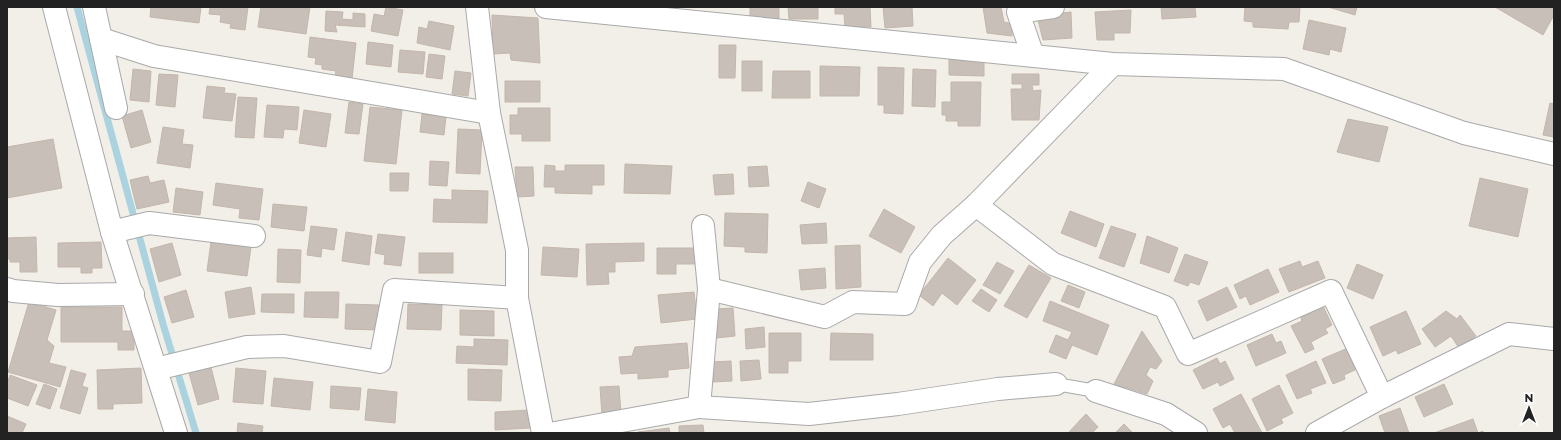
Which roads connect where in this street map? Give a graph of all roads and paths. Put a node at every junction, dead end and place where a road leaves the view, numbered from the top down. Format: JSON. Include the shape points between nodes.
{"nodes":[{"id":1,"x":54,"y":7,"type":"edge"},
{"id":2,"x":94,"y":7,"type":"edge"},
{"id":3,"x":478,"y":7,"type":"edge"},
{"id":4,"x":546,"y":7,"type":"edge"},
{"id":5,"x":1053,"y":7,"type":"edge"},
{"id":6,"x":101,"y":39,"type":"junction"},
{"id":7,"x":1033,"y":56,"type":"junction"},
{"id":8,"x":1113,"y":64,"type":"junction"},
{"id":9,"x":116,"y":108,"type":"dead end"},
{"id":10,"x":489,"y":113,"type":"junction"},
{"id":11,"x":1554,"y":154,"type":"edge"},
{"id":12,"x":976,"y":205,"type":"junction"},
{"id":13,"x":703,"y":226,"type":"dead end"},
{"id":14,"x":117,"y":231,"type":"junction"},
{"id":15,"x":254,"y":236,"type":"dead end"},
{"id":16,"x":7,"y":289,"type":"edge"},
{"id":17,"x":709,"y":289,"type":"junction"},
{"id":18,"x":133,"y":294,"type":"junction"},
{"id":19,"x":517,"y":298,"type":"junction"},
{"id":20,"x":1554,"y":339,"type":"edge"},
{"id":21,"x":158,"y":369,"type":"junction"},
{"id":22,"x":1056,"y":384,"type":"joint"},
{"id":23,"x":1096,"y":390,"type":"joint"},
{"id":24,"x":1382,"y":397,"type":"junction"},
{"id":25,"x":700,"y":408,"type":"junction"},
{"id":26,"x":176,"y":433,"type":"edge"},
{"id":27,"x":543,"y":433,"type":"edge"},
{"id":28,"x":556,"y":433,"type":"edge"},
{"id":29,"x":1196,"y":433,"type":"edge"},
{"id":30,"x":1317,"y":433,"type":"edge"}],
"edges":[{"from":1,"to":14,"type":"street"},
{"from":2,"to":6,"type":"street"},
{"from":3,"to":10,"type":"street"},
{"from":4,"to":7,"type":"street"},
{"from":5,"to":7,"type":"street","via":[[1018,12]]},
{"from":6,"to":9,"type":"street"},
{"from":6,"to":10,"type":"street","via":[[154,56]]},
{"from":7,"to":8,"type":"street"},
{"from":8,"to":11,"type":"street","via":[[1284,69],[1464,133]]},
{"from":8,"to":12,"type":"street"},
{"from":10,"to":19,"type":"street","via":[[517,250]]},
{"from":12,"to":17,"type":"street","via":[[942,235],[920,262],[905,304],[853,302],[825,317]]},
{"from":12,"to":24,"type":"street","via":[[1053,264],[1165,307],[1188,354],[1332,291]]},
{"from":13,"to":17,"type":"street"},
{"from":14,"to":15,"type":"street","via":[[149,223]]},
{"from":14,"to":18,"type":"street"},
{"from":16,"to":18,"type":"street","via":[[58,295]]},
{"from":17,"to":25,"type":"street"},
{"from":18,"to":21,"type":"street"},
{"from":19,"to":21,"type":"street","via":[[394,290],[380,362],[284,346],[247,348]]},
{"from":19,"to":27,"type":"street"},
{"from":20,"to":24,"type":"street","via":[[1509,334]]},
{"from":21,"to":26,"type":"street"},
{"from":22,"to":23,"type":"lane"},
{"from":22,"to":25,"type":"street","via":[[998,389],[809,414]]},
{"from":23,"to":29,"type":"street","via":[[1166,414]]},
{"from":24,"to":30,"type":"street"},
{"from":25,"to":28,"type":"street"}]}
